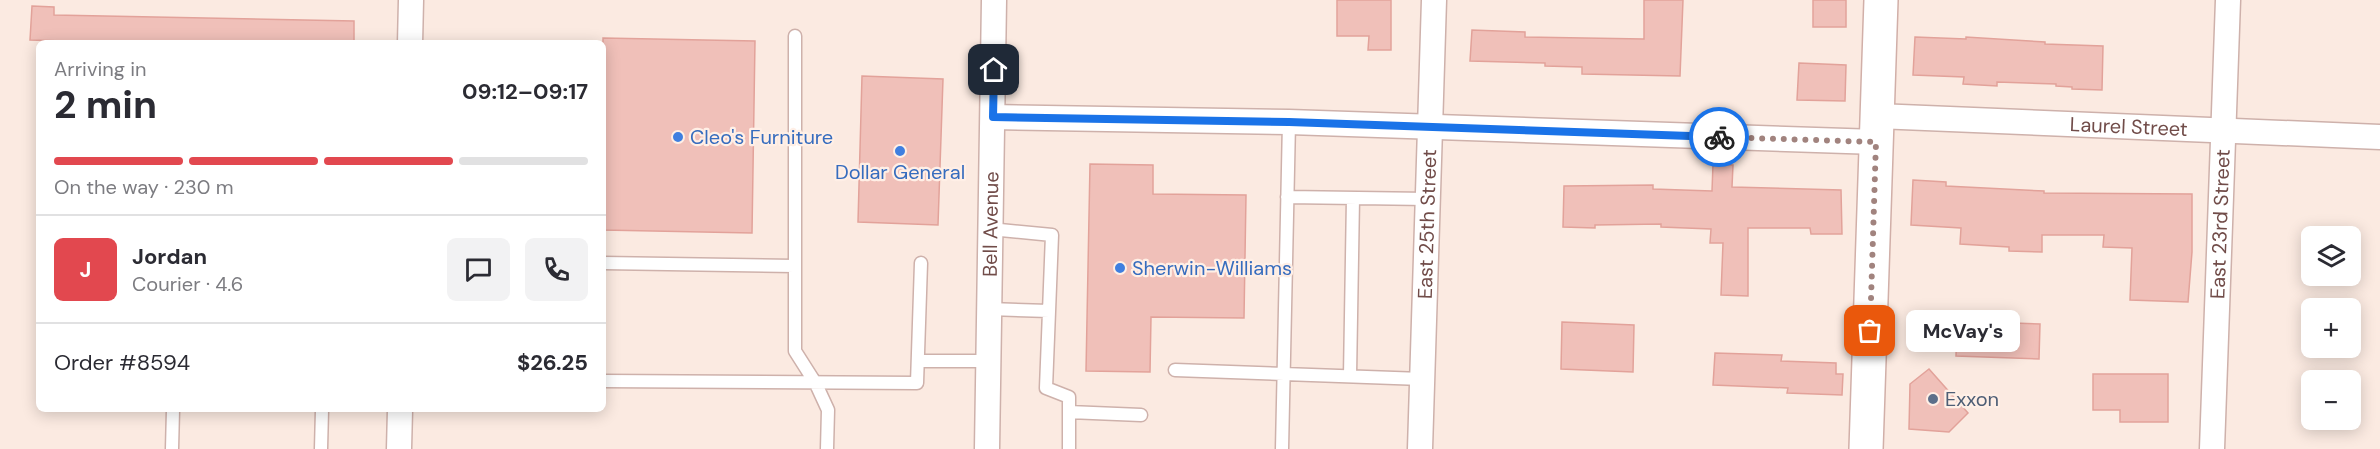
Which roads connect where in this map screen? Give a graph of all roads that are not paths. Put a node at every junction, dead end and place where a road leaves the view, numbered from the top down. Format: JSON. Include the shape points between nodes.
{"nodes":[{"id":1,"x":411,"y":0,"type":"edge"},
{"id":2,"x":994,"y":0,"type":"edge"},
{"id":3,"x":1434,"y":0,"type":"edge"},
{"id":4,"x":1881,"y":0,"type":"edge"},
{"id":5,"x":2228,"y":0,"type":"edge"},
{"id":6,"x":795,"y":36,"type":"dead end"},
{"id":7,"x":410,"y":40,"type":"edge"},
{"id":8,"x":993,"y":117,"type":"junction"},
{"id":9,"x":1289,"y":122,"type":"junction"},
{"id":10,"x":1430,"y":128,"type":"junction"},
{"id":11,"x":1877,"y":129,"type":"junction"},
{"id":12,"x":2223,"y":131,"type":"junction"},
{"id":13,"x":2380,"y":137,"type":"edge"},
{"id":14,"x":1287,"y":197,"type":"junction"},
{"id":15,"x":1353,"y":198,"type":"junction"},
{"id":16,"x":1428,"y":199,"type":"junction"},
{"id":17,"x":990,"y":229,"type":"junction"},
{"id":18,"x":606,"y":263,"type":"edge"},
{"id":19,"x":921,"y":263,"type":"dead end"},
{"id":20,"x":794,"y":266,"type":"junction"},
{"id":21,"x":989,"y":309,"type":"junction"},
{"id":22,"x":1049,"y":311,"type":"junction"},
{"id":23,"x":918,"y":361,"type":"junction"},
{"id":24,"x":988,"y":361,"type":"junction"},
{"id":25,"x":1175,"y":370,"type":"dead end"},
{"id":26,"x":1282,"y":374,"type":"junction"},
{"id":27,"x":1350,"y":376,"type":"junction"},
{"id":28,"x":1422,"y":379,"type":"junction"},
{"id":29,"x":606,"y":381,"type":"edge"},
{"id":30,"x":816,"y":384,"type":"junction"},
{"id":31,"x":173,"y":412,"type":"edge"},
{"id":32,"x":322,"y":412,"type":"edge"},
{"id":33,"x":400,"y":412,"type":"edge"},
{"id":34,"x":1069,"y":412,"type":"junction"},
{"id":35,"x":1140,"y":415,"type":"dead end"},
{"id":36,"x":172,"y":449,"type":"edge"},
{"id":37,"x":321,"y":449,"type":"edge"},
{"id":38,"x":399,"y":449,"type":"edge"},
{"id":39,"x":827,"y":449,"type":"edge"},
{"id":40,"x":987,"y":449,"type":"edge"},
{"id":41,"x":1069,"y":449,"type":"edge"},
{"id":42,"x":1282,"y":449,"type":"edge"},
{"id":43,"x":1420,"y":449,"type":"edge"},
{"id":44,"x":1866,"y":449,"type":"edge"},
{"id":45,"x":2212,"y":449,"type":"edge"}],
"edges":[{"from":1,"to":7,"type":"street"},
{"from":2,"to":8,"type":"street","name":"Bell Avenue"},
{"from":3,"to":10,"type":"street","name":"East 25th Street"},
{"from":4,"to":11,"type":"main road"},
{"from":5,"to":12,"type":"street","name":"East 23rd Street"},
{"from":6,"to":20,"type":"lane"},
{"from":8,"to":9,"type":"street","name":"Laurel Street"},
{"from":8,"to":17,"type":"street","name":"Bell Avenue"},
{"from":9,"to":10,"type":"street","name":"Laurel Street"},
{"from":9,"to":14,"type":"lane"},
{"from":10,"to":11,"type":"street","name":"Laurel Street"},
{"from":10,"to":16,"type":"street","name":"East 25th Street"},
{"from":11,"to":12,"type":"street","name":"Laurel Street"},
{"from":11,"to":44,"type":"main road"},
{"from":12,"to":13,"type":"street","name":"Laurel Street"},
{"from":12,"to":45,"type":"street","name":"East 23rd Street"},
{"from":14,"to":15,"type":"lane"},
{"from":14,"to":26,"type":"lane"},
{"from":15,"to":16,"type":"lane"},
{"from":15,"to":27,"type":"lane"},
{"from":16,"to":28,"type":"street","name":"East 25th Street"},
{"from":17,"to":21,"type":"street","name":"Bell Avenue"},
{"from":17,"to":22,"type":"lane","via":[[1052,235]]},
{"from":18,"to":20,"type":"lane"},
{"from":19,"to":23,"type":"lane"},
{"from":20,"to":30,"type":"lane","via":[[795,351]]},
{"from":21,"to":22,"type":"lane"},
{"from":21,"to":24,"type":"street","name":"Bell Avenue"},
{"from":22,"to":34,"type":"lane","via":[[1046,388],[1069,397]]},
{"from":23,"to":24,"type":"lane"},
{"from":23,"to":30,"type":"lane","via":[[917,383]]},
{"from":24,"to":40,"type":"street","name":"Bell Avenue"},
{"from":25,"to":26,"type":"lane"},
{"from":26,"to":27,"type":"lane"},
{"from":26,"to":42,"type":"lane"},
{"from":27,"to":28,"type":"lane"},
{"from":28,"to":43,"type":"street","name":"East 25th Street"},
{"from":29,"to":30,"type":"lane"},
{"from":30,"to":39,"type":"lane","via":[[828,410]]},
{"from":31,"to":36,"type":"lane"},
{"from":32,"to":37,"type":"lane"},
{"from":33,"to":38,"type":"street"},
{"from":34,"to":35,"type":"lane"},
{"from":34,"to":41,"type":"lane"}]}
